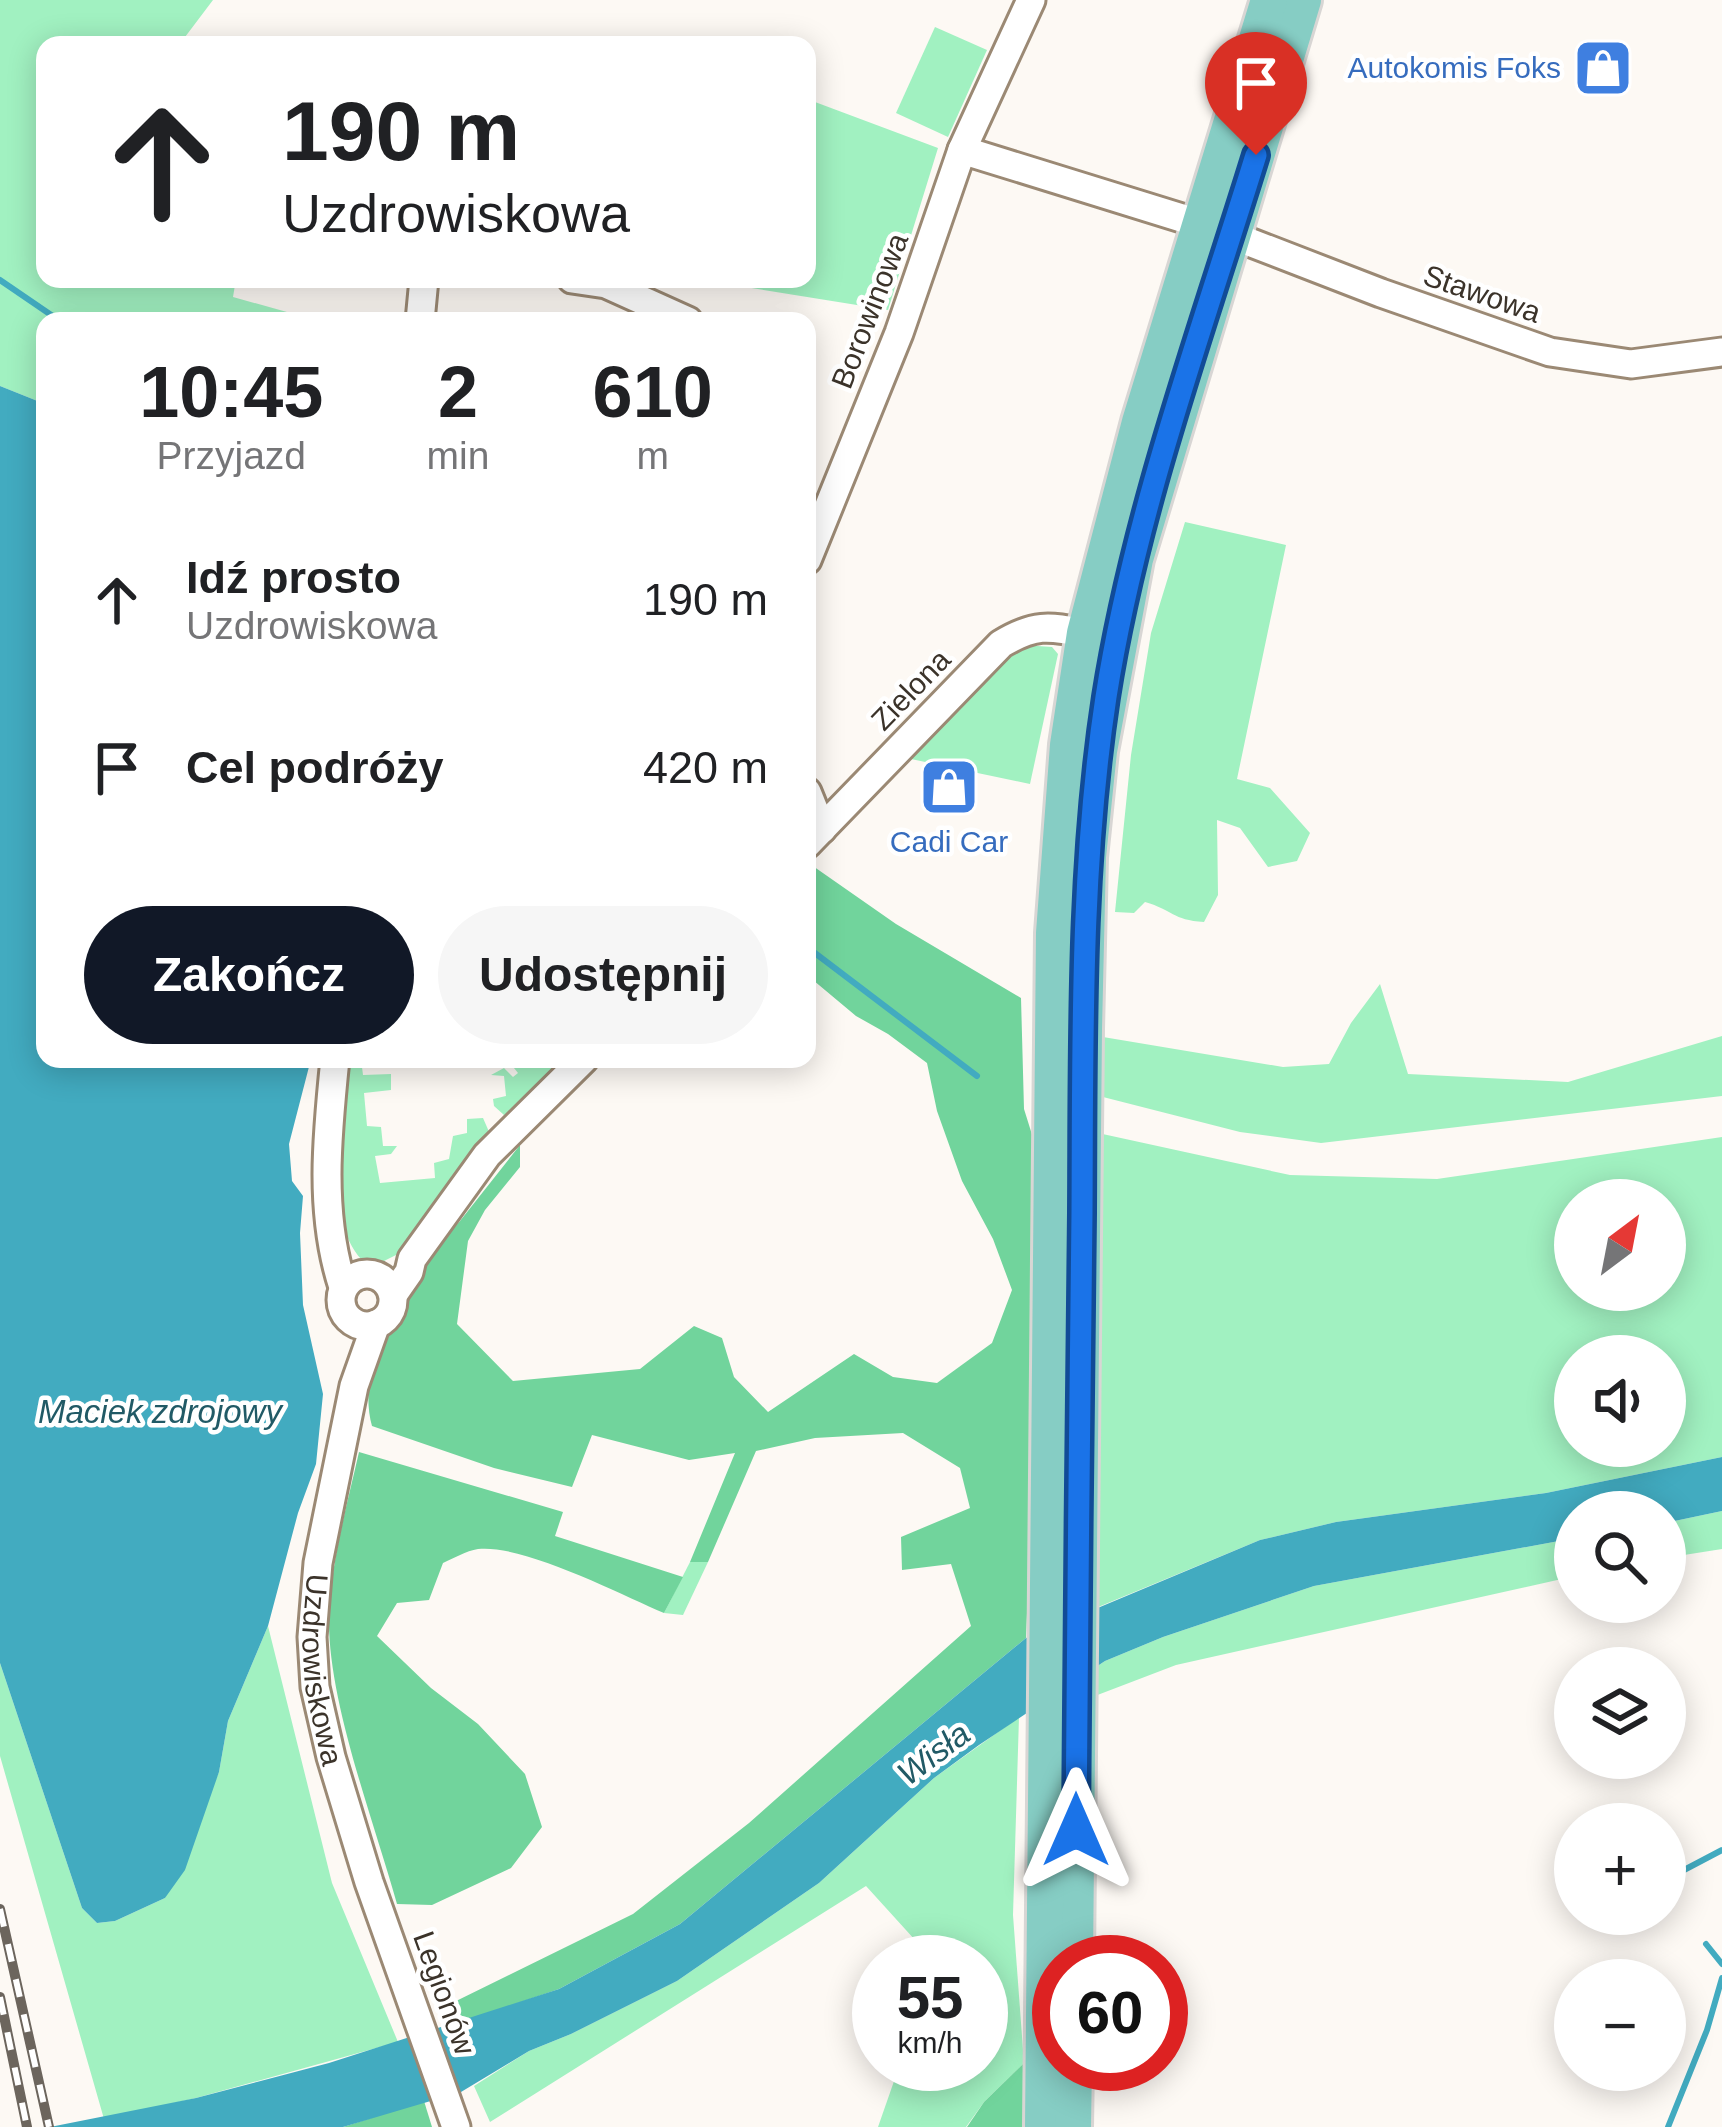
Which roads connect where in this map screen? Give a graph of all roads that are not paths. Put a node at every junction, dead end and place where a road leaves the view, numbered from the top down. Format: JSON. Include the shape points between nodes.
{"nodes":[{"id":1,"x":1031,"y":0,"type":"edge"},
{"id":2,"x":1268,"y":0,"type":"edge"},
{"id":3,"x":1303,"y":0,"type":"edge"},
{"id":4,"x":962,"y":150,"type":"junction"},
{"id":5,"x":1216,"y":230,"type":"junction"},
{"id":6,"x":615,"y":288,"type":"edge"},
{"id":7,"x":668,"y":312,"type":"edge"},
{"id":8,"x":1722,"y":352,"type":"edge"},
{"id":9,"x":816,"y":538,"type":"edge"},
{"id":10,"x":1085,"y":633,"type":"junction"},
{"id":11,"x":816,"y":836,"type":"edge"},
{"id":12,"x":334,"y":1068,"type":"edge"},
{"id":13,"x":575,"y":1068,"type":"edge"},
{"id":14,"x":368,"y":1283,"type":"junction"},
{"id":15,"x":1065,"y":1309,"type":"junction"},
{"id":16,"x":348,"y":1318,"type":"junction"},
{"id":17,"x":376,"y":1324,"type":"junction"},
{"id":18,"x":354,"y":1386,"type":"junction"},
{"id":19,"x":1060,"y":1837,"type":"junction"},
{"id":20,"x":369,"y":1882,"type":"joint"},
{"id":21,"x":1072,"y":1935,"type":"edge"},
{"id":22,"x":1074,"y":2091,"type":"edge"},
{"id":23,"x":456,"y":2127,"type":"edge"},
{"id":24,"x":1043,"y":2127,"type":"edge"},
{"id":25,"x":1073,"y":2127,"type":"edge"}],
"edges":[{"from":1,"to":4,"type":"street","name":"Borowinowa"},
{"from":2,"to":5,"type":"main road","via":[[1213,184]]},
{"from":3,"to":5,"type":"main road"},
{"from":4,"to":5,"type":"street"},
{"from":4,"to":9,"type":"street","name":"Borowinowa"},
{"from":5,"to":8,"type":"street","name":"Stawowa","via":[[1550,352],[1631,364]]},
{"from":5,"to":10,"type":"main road","via":[[1116,505]]},
{"from":5,"to":15,"type":"main road","via":[[1106,695],[1088,857]]},
{"from":6,"to":7,"type":"street"},
{"from":10,"to":11,"type":"street","name":"Zielona","via":[[1027,629],[1001,644]]},
{"from":10,"to":15,"type":"main road","via":[[1058,855]]},
{"from":12,"to":14,"type":"street","via":[[326,1189],[335,1244]]},
{"from":13,"to":14,"type":"street","via":[[487,1155],[412,1259]]},
{"from":14,"to":16,"type":"street","name":"Uzdrowiskowa","via":[[341,1306]]},
{"from":14,"to":17,"type":"street","name":"Uzdrowiskowa","via":[[391,1311]]},
{"from":15,"to":19,"type":"main road"},
{"from":16,"to":17,"type":"street"},
{"from":16,"to":18,"type":"street","name":"Uzdrowiskowa"},
{"from":17,"to":18,"type":"street","name":"Uzdrowiskowa"},
{"from":18,"to":20,"type":"street","name":"Uzdrowiskowa","via":[[318,1563],[312,1636],[331,1757]]},
{"from":19,"to":21,"type":"main road"},
{"from":19,"to":24,"type":"main road"},
{"from":20,"to":23,"type":"street","name":"Legionów"},
{"from":22,"to":25,"type":"main road"}]}
